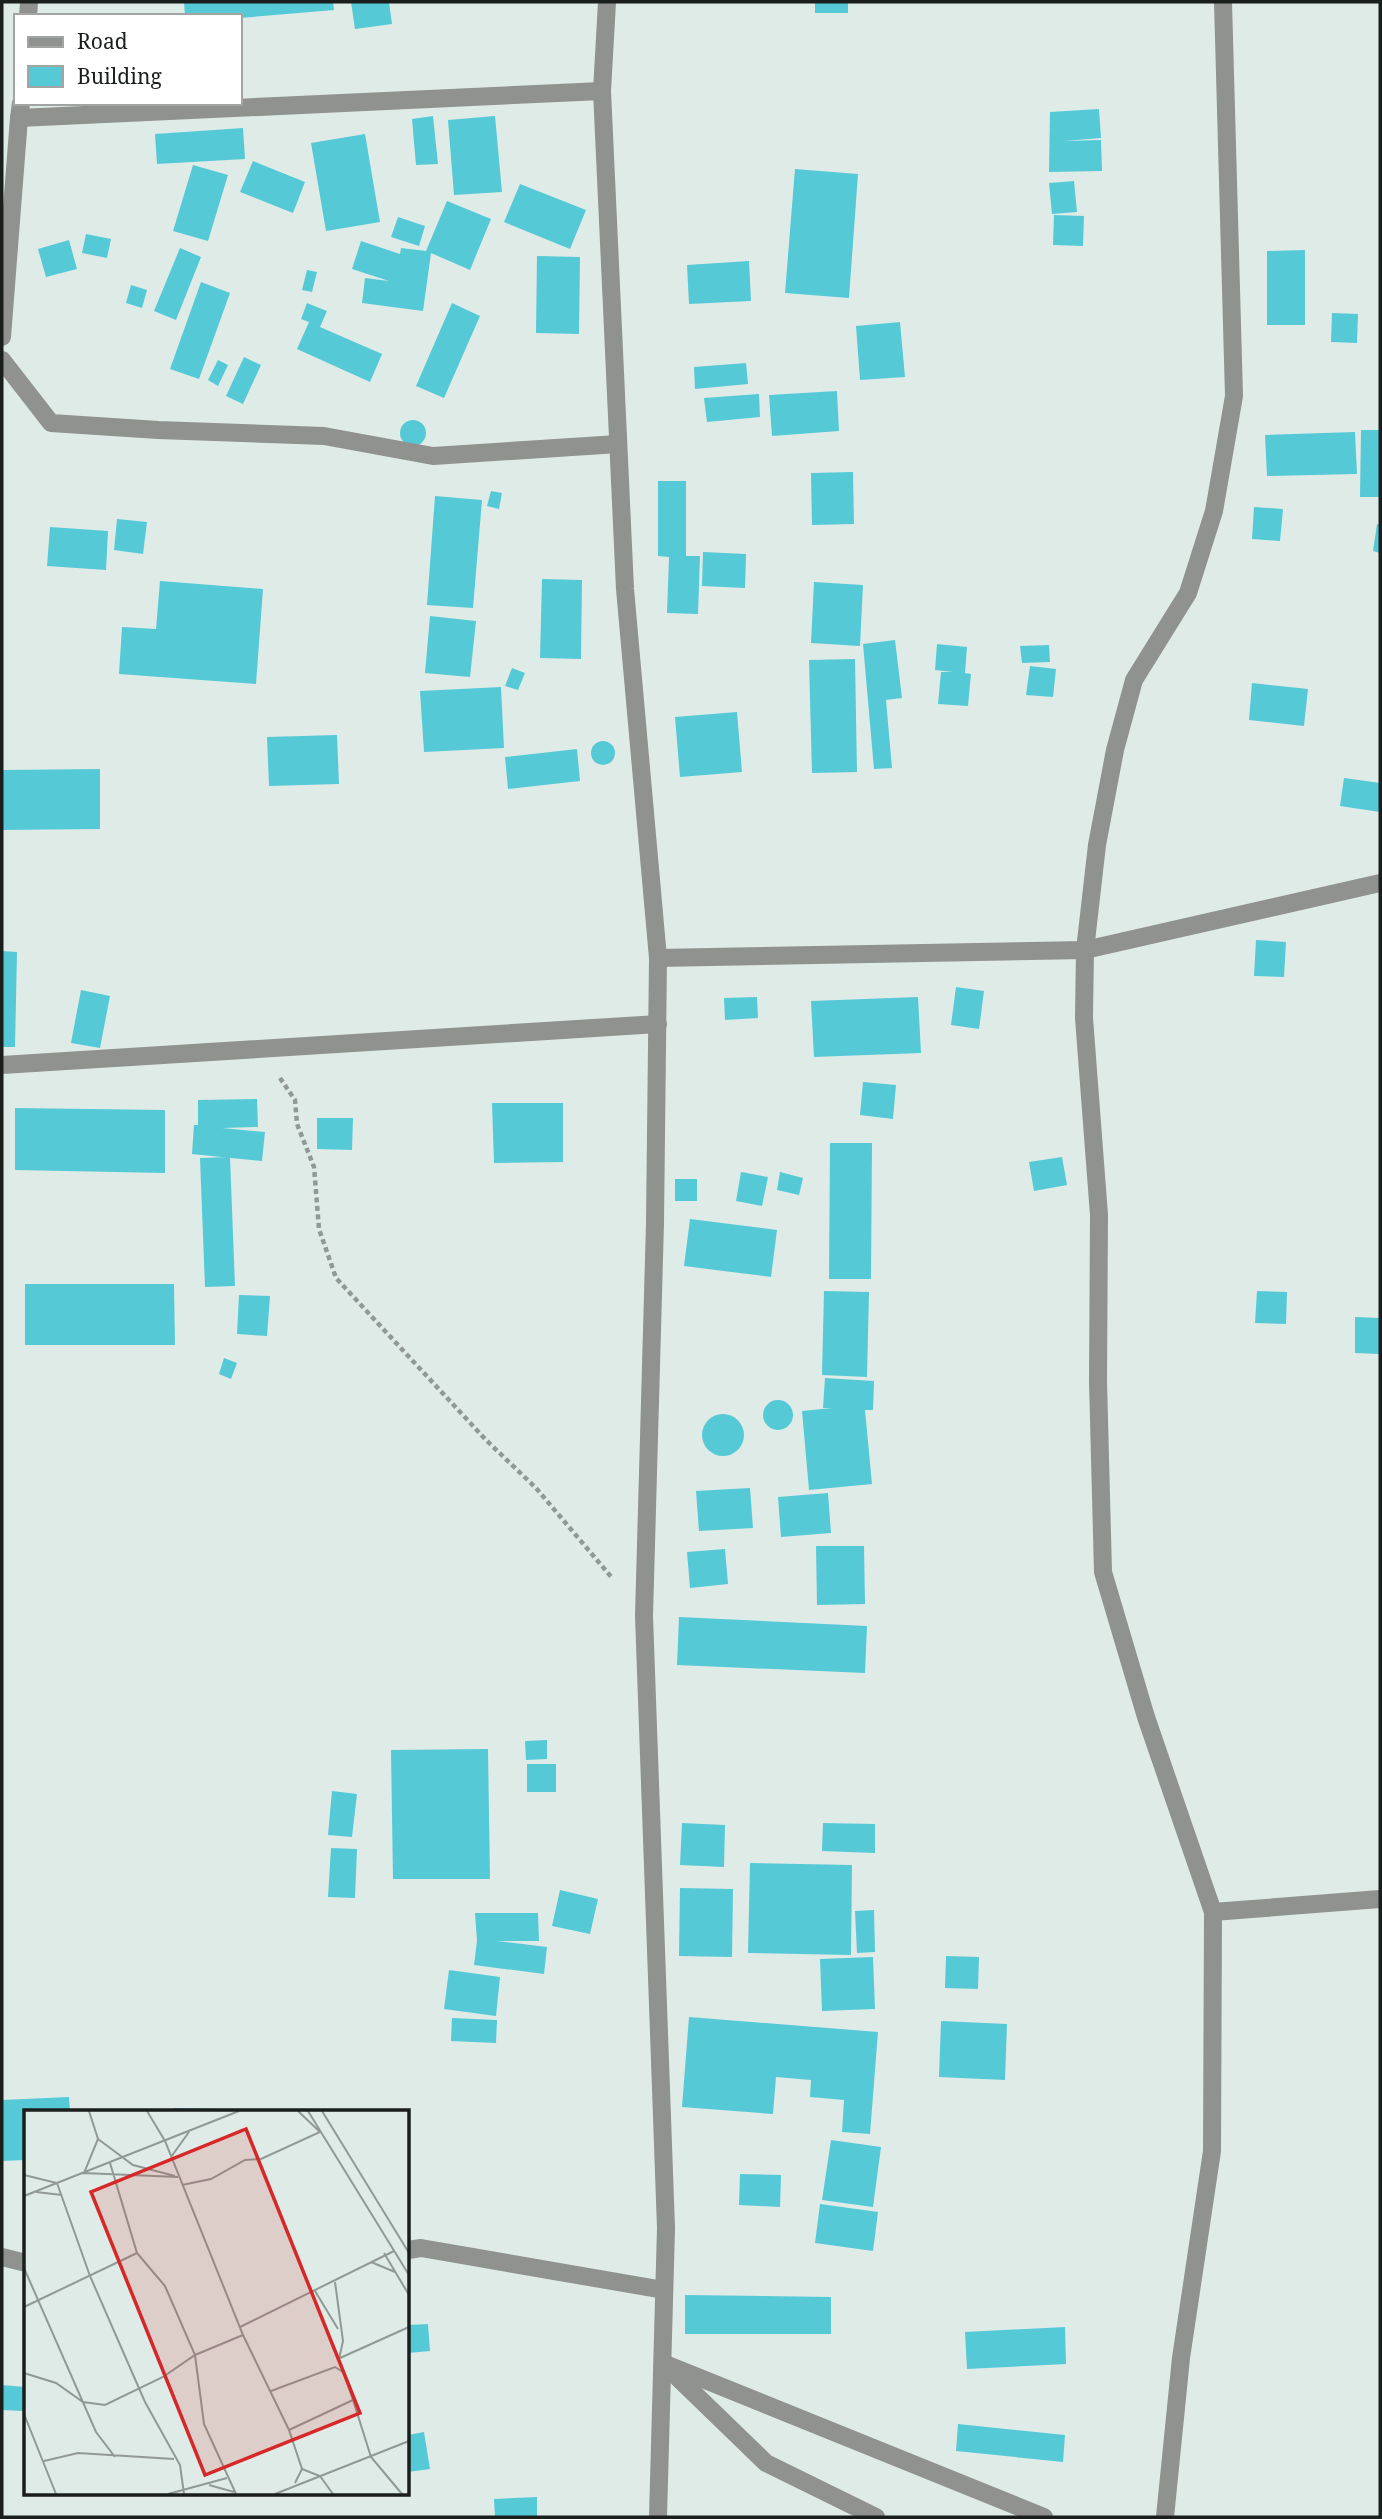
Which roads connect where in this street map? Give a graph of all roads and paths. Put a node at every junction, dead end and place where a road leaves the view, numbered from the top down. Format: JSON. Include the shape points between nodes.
{"nodes":[{"id":1,"x":607,"y":2,"type":"edge"},
{"id":2,"x":1223,"y":2,"type":"edge"},
{"id":3,"x":602,"y":91,"type":"junction"},
{"id":4,"x":242,"y":103,"type":"edge"},
{"id":5,"x":195,"y":105,"type":"edge"},
{"id":6,"x":20,"y":111,"type":"edge"},
{"id":7,"x":2,"y":337,"type":"edge"},
{"id":8,"x":2,"y":360,"type":"edge"},
{"id":9,"x":618,"y":444,"type":"junction"},
{"id":10,"x":1380,"y":883,"type":"edge"},
{"id":11,"x":1085,"y":950,"type":"junction"},
{"id":12,"x":658,"y":958,"type":"junction"},
{"id":13,"x":658,"y":1024,"type":"junction"},
{"id":14,"x":259,"y":1048,"type":"junction"},
{"id":15,"x":2,"y":1065,"type":"edge"},
{"id":16,"x":644,"y":1616,"type":"junction"},
{"id":17,"x":1380,"y":1899,"type":"edge"},
{"id":18,"x":1213,"y":1912,"type":"junction"},
{"id":19,"x":410,"y":2250,"type":"edge"},
{"id":20,"x":2,"y":2257,"type":"edge"},
{"id":21,"x":24,"y":2262,"type":"edge"},
{"id":22,"x":664,"y":2290,"type":"junction"},
{"id":23,"x":663,"y":2363,"type":"junction"},
{"id":24,"x":658,"y":2517,"type":"edge"},
{"id":25,"x":876,"y":2517,"type":"edge"},
{"id":26,"x":1044,"y":2517,"type":"edge"},
{"id":27,"x":1165,"y":2517,"type":"edge"}],
"edges":[{"from":1,"to":3,"type":"street"},
{"from":2,"to":11,"type":"street","via":[[1234,396],[1214,511],[1188,593],[1134,680],[1115,750],[1097,845]]},
{"from":3,"to":4,"type":"street"},
{"from":3,"to":9,"type":"street"},
{"from":5,"to":6,"type":"street"},
{"from":6,"to":7,"type":"street"},
{"from":8,"to":9,"type":"street","via":[[51,423],[324,436],[433,456]]},
{"from":9,"to":12,"type":"street","via":[[625,589]]},
{"from":10,"to":11,"type":"street"},
{"from":11,"to":12,"type":"street"},
{"from":11,"to":18,"type":"street","via":[[1084,1018],[1099,1215],[1103,1572],[1146,1717]]},
{"from":12,"to":13,"type":"street"},
{"from":13,"to":14,"type":"street"},
{"from":13,"to":16,"type":"street"},
{"from":14,"to":15,"type":"street"},
{"from":14,"to":16,"type":"path","via":[[295,1100],[297,1124],[314,1167],[319,1229],[336,1278],[536,1488]]},
{"from":16,"to":22,"type":"street","via":[[666,2228]]},
{"from":17,"to":18,"type":"street"},
{"from":18,"to":27,"type":"street","via":[[1212,2151],[1181,2358]]},
{"from":19,"to":22,"type":"street"},
{"from":20,"to":21,"type":"street"},
{"from":22,"to":23,"type":"street"},
{"from":23,"to":24,"type":"street"},
{"from":23,"to":25,"type":"street","via":[[766,2463]]},
{"from":23,"to":26,"type":"street"}]}
